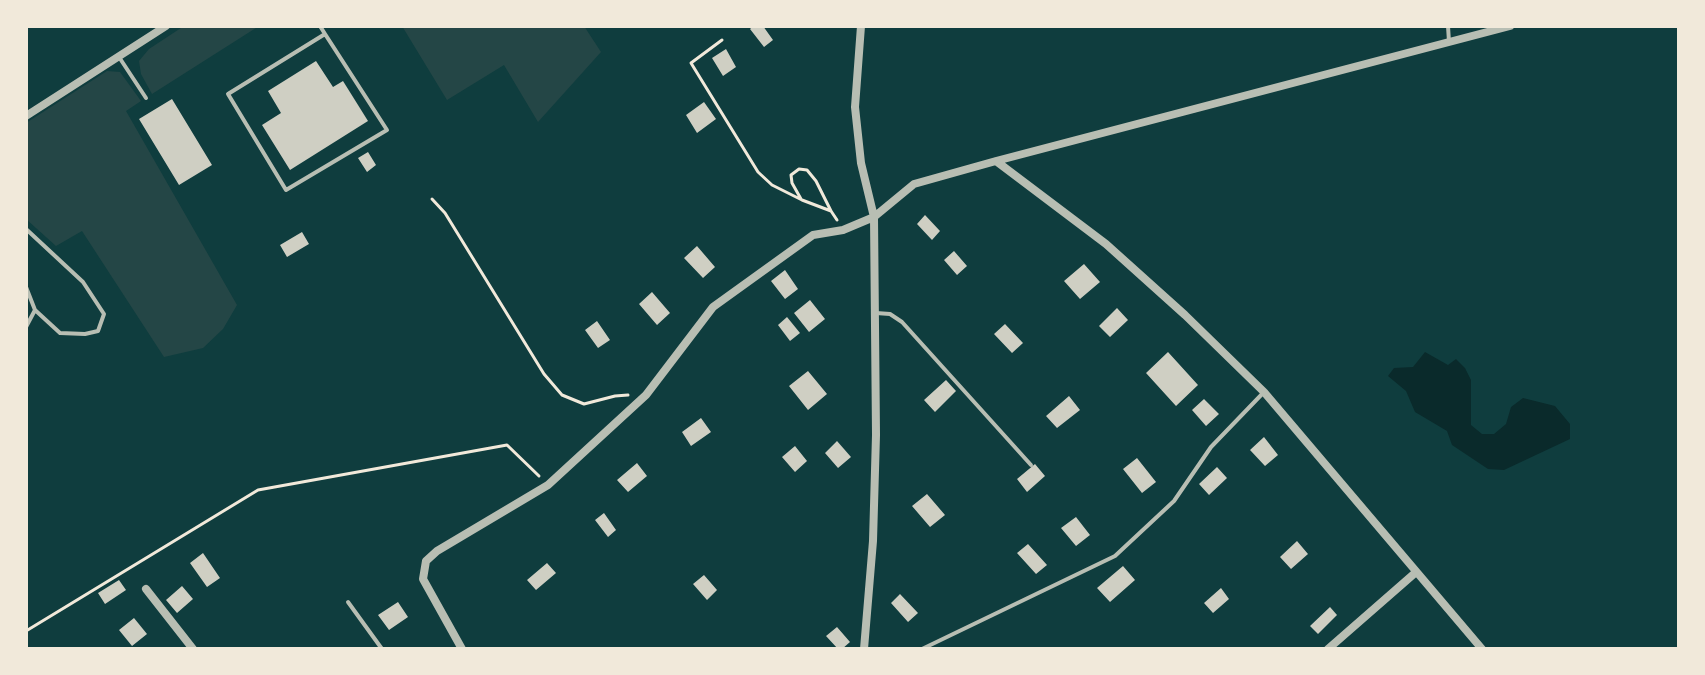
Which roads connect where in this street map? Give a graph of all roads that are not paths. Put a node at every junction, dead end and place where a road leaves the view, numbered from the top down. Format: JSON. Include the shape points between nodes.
{"nodes":[{"id":1,"x":166,"y":26,"type":"edge"},
{"id":2,"x":320,"y":26,"type":"edge"},
{"id":3,"x":861,"y":26,"type":"edge"},
{"id":4,"x":1448,"y":26,"type":"edge"},
{"id":5,"x":1510,"y":26,"type":"edge"},
{"id":6,"x":325,"y":34,"type":"junction"},
{"id":7,"x":1449,"y":42,"type":"junction"},
{"id":8,"x":119,"y":57,"type":"junction"},
{"id":9,"x":146,"y":98,"type":"dead end"},
{"id":10,"x":26,"y":116,"type":"edge"},
{"id":11,"x":996,"y":161,"type":"junction"},
{"id":12,"x":874,"y":217,"type":"junction"},
{"id":13,"x":26,"y":229,"type":"edge"},
{"id":14,"x":26,"y":287,"type":"edge"},
{"id":15,"x":35,"y":310,"type":"junction"},
{"id":16,"x":873,"y":313,"type":"junction"},
{"id":17,"x":26,"y":327,"type":"edge"},
{"id":18,"x":1264,"y":392,"type":"junction"},
{"id":19,"x":1031,"y":465,"type":"dead end"},
{"id":20,"x":1415,"y":573,"type":"junction"},
{"id":21,"x":146,"y":589,"type":"dead end"},
{"id":22,"x":348,"y":602,"type":"dead end"},
{"id":23,"x":193,"y":649,"type":"edge"},
{"id":24,"x":382,"y":649,"type":"edge"},
{"id":25,"x":462,"y":649,"type":"edge"},
{"id":26,"x":864,"y":649,"type":"edge"},
{"id":27,"x":922,"y":649,"type":"edge"},
{"id":28,"x":1328,"y":649,"type":"edge"},
{"id":29,"x":1482,"y":649,"type":"edge"}],
"edges":[{"from":1,"to":8,"type":"street"},
{"from":2,"to":6,"type":"lane"},
{"from":3,"to":12,"type":"street","via":[[855,107]]},
{"from":4,"to":7,"type":"lane"},
{"from":5,"to":7,"type":"street"},
{"from":6,"to":6,"type":"lane","via":[[387,130],[286,190],[228,94]]},
{"from":7,"to":11,"type":"street"},
{"from":8,"to":9,"type":"lane"},
{"from":8,"to":10,"type":"street"},
{"from":11,"to":12,"type":"street","via":[[914,184]]},
{"from":11,"to":18,"type":"street","via":[[1106,244]]},
{"from":12,"to":16,"type":"street"},
{"from":12,"to":25,"type":"street","via":[[813,235],[713,307],[646,395],[548,485],[426,561],[423,579]]},
{"from":13,"to":15,"type":"lane","via":[[83,282],[104,314],[98,331],[60,333]]},
{"from":14,"to":15,"type":"lane"},
{"from":15,"to":17,"type":"lane"},
{"from":16,"to":19,"type":"lane","via":[[890,314],[902,322]]},
{"from":16,"to":26,"type":"street","via":[[876,435]]},
{"from":18,"to":20,"type":"street"},
{"from":18,"to":27,"type":"lane","via":[[1211,447],[1174,501],[1115,556]]},
{"from":20,"to":28,"type":"street"},
{"from":20,"to":29,"type":"street"},
{"from":21,"to":23,"type":"street"},
{"from":22,"to":24,"type":"lane"}]}
